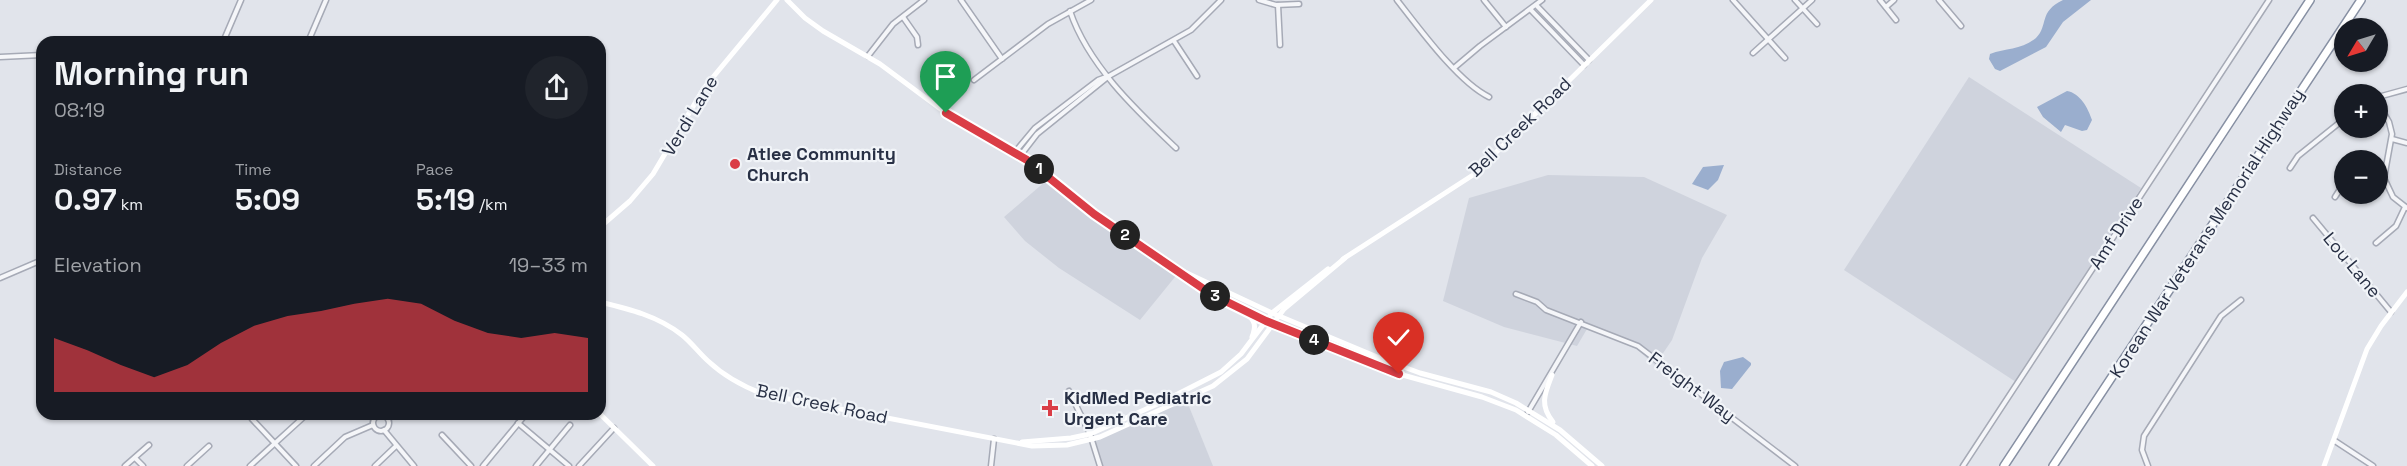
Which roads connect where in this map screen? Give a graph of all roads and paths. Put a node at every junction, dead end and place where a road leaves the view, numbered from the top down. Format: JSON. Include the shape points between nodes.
{"nodes":[{"id":1,"x":241,"y":0,"type":"edge"},
{"id":2,"x":326,"y":0,"type":"edge"},
{"id":3,"x":777,"y":0,"type":"edge"},
{"id":4,"x":787,"y":0,"type":"edge"},
{"id":5,"x":924,"y":0,"type":"edge"},
{"id":6,"x":961,"y":0,"type":"edge"},
{"id":7,"x":1091,"y":0,"type":"edge"},
{"id":8,"x":1221,"y":0,"type":"edge"},
{"id":9,"x":1259,"y":0,"type":"edge"},
{"id":10,"x":1397,"y":0,"type":"edge"},
{"id":11,"x":1484,"y":0,"type":"edge"},
{"id":12,"x":1542,"y":0,"type":"edge"},
{"id":13,"x":1651,"y":0,"type":"edge"},
{"id":14,"x":1733,"y":0,"type":"edge"},
{"id":15,"x":1796,"y":0,"type":"edge"},
{"id":16,"x":1812,"y":0,"type":"edge"},
{"id":17,"x":1880,"y":0,"type":"edge"},
{"id":18,"x":1894,"y":0,"type":"edge"},
{"id":19,"x":1939,"y":0,"type":"edge"},
{"id":20,"x":2270,"y":0,"type":"edge"},
{"id":21,"x":2310,"y":0,"type":"edge"},
{"id":22,"x":2361,"y":0,"type":"edge"},
{"id":23,"x":1299,"y":4,"type":"dead end"},
{"id":24,"x":1278,"y":5,"type":"junction"},
{"id":25,"x":1536,"y":5,"type":"junction"},
{"id":26,"x":1886,"y":7,"type":"junction"},
{"id":27,"x":1803,"y":8,"type":"junction"},
{"id":28,"x":1531,"y":9,"type":"junction"},
{"id":29,"x":1070,"y":11,"type":"junction"},
{"id":30,"x":903,"y":16,"type":"junction"},
{"id":31,"x":1896,"y":20,"type":"dead end"},
{"id":32,"x":1817,"y":24,"type":"dead end"},
{"id":33,"x":1961,"y":26,"type":"dead end"},
{"id":34,"x":1506,"y":27,"type":"junction"},
{"id":35,"x":226,"y":36,"type":"edge"},
{"id":36,"x":311,"y":36,"type":"edge"},
{"id":37,"x":1768,"y":39,"type":"junction"},
{"id":38,"x":1174,"y":41,"type":"junction"},
{"id":39,"x":918,"y":45,"type":"dead end"},
{"id":40,"x":1280,"y":45,"type":"dead end"},
{"id":41,"x":1753,"y":53,"type":"dead end"},
{"id":42,"x":36,"y":55,"type":"edge"},
{"id":43,"x":868,"y":56,"type":"junction"},
{"id":44,"x":0,"y":57,"type":"edge"},
{"id":45,"x":1785,"y":58,"type":"dead end"},
{"id":46,"x":1002,"y":59,"type":"junction"},
{"id":47,"x":1589,"y":60,"type":"junction"},
{"id":48,"x":1584,"y":65,"type":"junction"},
{"id":49,"x":1454,"y":68,"type":"junction"},
{"id":50,"x":1109,"y":76,"type":"junction"},
{"id":51,"x":1197,"y":76,"type":"dead end"},
{"id":52,"x":974,"y":80,"type":"dead end"},
{"id":53,"x":2407,"y":90,"type":"edge"},
{"id":54,"x":2388,"y":95,"type":"edge"},
{"id":55,"x":1488,"y":97,"type":"dead end"},
{"id":56,"x":2388,"y":120,"type":"edge"},
{"id":57,"x":2334,"y":127,"type":"edge"},
{"id":58,"x":2392,"y":139,"type":"junction"},
{"id":59,"x":2407,"y":143,"type":"edge"},
{"id":60,"x":1176,"y":148,"type":"dead end"},
{"id":61,"x":1017,"y":154,"type":"junction"},
{"id":62,"x":2388,"y":158,"type":"edge"},
{"id":63,"x":2290,"y":168,"type":"dead end"},
{"id":64,"x":2388,"y":185,"type":"edge"},
{"id":65,"x":2406,"y":207,"type":"edge"},
{"id":66,"x":2313,"y":218,"type":"dead end"},
{"id":67,"x":606,"y":222,"type":"edge"},
{"id":68,"x":2376,"y":243,"type":"dead end"},
{"id":69,"x":36,"y":263,"type":"edge"},
{"id":70,"x":1174,"y":267,"type":"junction"},
{"id":71,"x":0,"y":278,"type":"edge"},
{"id":72,"x":2407,"y":292,"type":"edge"},
{"id":73,"x":1211,"y":294,"type":"junction"},
{"id":74,"x":1516,"y":294,"type":"dead end"},
{"id":75,"x":2241,"y":300,"type":"dead end"},
{"id":76,"x":606,"y":304,"type":"edge"},
{"id":77,"x":616,"y":306,"type":"junction"},
{"id":78,"x":606,"y":307,"type":"edge"},
{"id":79,"x":2391,"y":312,"type":"junction"},
{"id":80,"x":1274,"y":314,"type":"junction"},
{"id":81,"x":1266,"y":321,"type":"junction"},
{"id":82,"x":1581,"y":322,"type":"junction"},
{"id":83,"x":1273,"y":323,"type":"junction"},
{"id":84,"x":1248,"y":345,"type":"junction"},
{"id":85,"x":1552,"y":375,"type":"junction"},
{"id":86,"x":1069,"y":391,"type":"dead end"},
{"id":87,"x":1528,"y":413,"type":"junction"},
{"id":88,"x":253,"y":420,"type":"edge"},
{"id":89,"x":300,"y":420,"type":"edge"},
{"id":90,"x":373,"y":420,"type":"edge"},
{"id":91,"x":388,"y":420,"type":"edge"},
{"id":92,"x":521,"y":420,"type":"edge"},
{"id":93,"x":606,"y":420,"type":"edge"},
{"id":94,"x":518,"y":423,"type":"junction"},
{"id":95,"x":373,"y":425,"type":"junction"},
{"id":96,"x":570,"y":425,"type":"dead end"},
{"id":97,"x":615,"y":428,"type":"junction"},
{"id":98,"x":384,"y":430,"type":"junction"},
{"id":99,"x":1560,"y":430,"type":"junction"},
{"id":100,"x":442,"y":435,"type":"dead end"},
{"id":101,"x":1091,"y":436,"type":"junction"},
{"id":102,"x":994,"y":439,"type":"junction"},
{"id":103,"x":2335,"y":441,"type":"junction"},
{"id":104,"x":275,"y":443,"type":"junction"},
{"id":105,"x":149,"y":445,"type":"dead end"},
{"id":106,"x":209,"y":446,"type":"dead end"},
{"id":107,"x":396,"y":446,"type":"junction"},
{"id":108,"x":550,"y":450,"type":"junction"},
{"id":109,"x":135,"y":458,"type":"junction"},
{"id":110,"x":125,"y":466,"type":"edge"},
{"id":111,"x":143,"y":466,"type":"edge"},
{"id":112,"x":187,"y":466,"type":"edge"},
{"id":113,"x":250,"y":466,"type":"edge"},
{"id":114,"x":296,"y":466,"type":"edge"},
{"id":115,"x":314,"y":466,"type":"edge"},
{"id":116,"x":375,"y":466,"type":"edge"},
{"id":117,"x":414,"y":466,"type":"edge"},
{"id":118,"x":471,"y":466,"type":"edge"},
{"id":119,"x":483,"y":466,"type":"edge"},
{"id":120,"x":536,"y":466,"type":"edge"},
{"id":121,"x":569,"y":466,"type":"edge"},
{"id":122,"x":579,"y":466,"type":"edge"},
{"id":123,"x":653,"y":466,"type":"edge"},
{"id":124,"x":991,"y":466,"type":"edge"},
{"id":125,"x":1100,"y":466,"type":"edge"},
{"id":126,"x":1592,"y":466,"type":"edge"},
{"id":127,"x":1602,"y":466,"type":"edge"},
{"id":128,"x":1795,"y":466,"type":"edge"},
{"id":129,"x":1963,"y":466,"type":"edge"},
{"id":130,"x":2004,"y":466,"type":"edge"},
{"id":131,"x":2053,"y":466,"type":"edge"},
{"id":132,"x":2148,"y":466,"type":"edge"},
{"id":133,"x":2324,"y":466,"type":"edge"},
{"id":134,"x":2373,"y":466,"type":"edge"}],
"edges":[{"from":1,"to":35,"type":"street"},
{"from":2,"to":36,"type":"street"},
{"from":3,"to":67,"type":"street","name":"Verdi Lane","via":[[705,88],[653,174]]},
{"from":4,"to":43,"type":"street","via":[[817,27]]},
{"from":5,"to":30,"type":"street"},
{"from":6,"to":46,"type":"street"},
{"from":7,"to":29,"type":"street"},
{"from":8,"to":38,"type":"street","via":[[1197,25]]},
{"from":9,"to":24,"type":"street"},
{"from":10,"to":49,"type":"street"},
{"from":11,"to":34,"type":"street"},
{"from":12,"to":25,"type":"street"},
{"from":13,"to":47,"type":"street","name":"Bell Creek Road"},
{"from":14,"to":37,"type":"street"},
{"from":15,"to":27,"type":"street"},
{"from":16,"to":27,"type":"street"},
{"from":17,"to":26,"type":"street"},
{"from":18,"to":26,"type":"street"},
{"from":19,"to":33,"type":"street"},
{"from":20,"to":129,"type":"street","name":"Amf Drive"},
{"from":21,"to":130,"type":"highway"},
{"from":22,"to":131,"type":"highway","name":"Korean War Veterans Memorial Highway"},
{"from":23,"to":24,"type":"street"},
{"from":24,"to":40,"type":"street"},
{"from":25,"to":28,"type":"street"},
{"from":25,"to":47,"type":"street"},
{"from":26,"to":31,"type":"street"},
{"from":27,"to":32,"type":"street"},
{"from":27,"to":37,"type":"street"},
{"from":28,"to":34,"type":"street"},
{"from":28,"to":48,"type":"street"},
{"from":29,"to":46,"type":"street"},
{"from":29,"to":50,"type":"street"},
{"from":30,"to":39,"type":"street"},
{"from":30,"to":43,"type":"street"},
{"from":34,"to":49,"type":"street"},
{"from":37,"to":41,"type":"street"},
{"from":37,"to":45,"type":"street"},
{"from":38,"to":50,"type":"street"},
{"from":38,"to":51,"type":"street"},
{"from":42,"to":44,"type":"street"},
{"from":43,"to":61,"type":"street","via":[[946,113]]},
{"from":46,"to":52,"type":"street"},
{"from":47,"to":48,"type":"street","name":"Bell Creek Road"},
{"from":48,"to":80,"type":"street","name":"Bell Creek Road","via":[[1473,175],[1316,278]]},
{"from":49,"to":55,"type":"street"},
{"from":50,"to":60,"type":"street"},
{"from":50,"to":61,"type":"street","via":[[1098,80],[1035,128]]},
{"from":53,"to":54,"type":"street"},
{"from":56,"to":58,"type":"street"},
{"from":57,"to":63,"type":"street","via":[[2298,156]]},
{"from":58,"to":59,"type":"street"},
{"from":58,"to":62,"type":"street"},
{"from":61,"to":70,"type":"street","via":[[1094,214]]},
{"from":64,"to":65,"type":"street","via":[[2393,197]]},
{"from":65,"to":68,"type":"street","via":[[2396,226]]},
{"from":66,"to":79,"type":"street","name":"Lou Lane"},
{"from":69,"to":71,"type":"street"},
{"from":70,"to":73,"type":"street"},
{"from":70,"to":80,"type":"street"},
{"from":72,"to":79,"type":"street"},
{"from":73,"to":81,"type":"street"},
{"from":73,"to":84,"type":"street","via":[[1253,320],[1255,328]]},
{"from":74,"to":82,"type":"street","name":"Freight Way"},
{"from":75,"to":132,"type":"street","via":[[2221,316],[2144,436],[2142,450]]},
{"from":76,"to":77,"type":"street","name":"Bell Creek Road"},
{"from":77,"to":78,"type":"street","name":"Bell Creek Road"},
{"from":77,"to":102,"type":"street","name":"Bell Creek Road","via":[[666,325],[720,372],[763,394]]},
{"from":79,"to":103,"type":"street","via":[[2361,362]]},
{"from":80,"to":81,"type":"street","name":"Bell Creek Road"},
{"from":80,"to":83,"type":"street","name":"Bell Creek Road"},
{"from":80,"to":87,"type":"street","via":[[1403,367],[1491,393]]},
{"from":81,"to":83,"type":"street"},
{"from":81,"to":84,"type":"street","name":"Bell Creek Road"},
{"from":82,"to":85,"type":"street"},
{"from":82,"to":128,"type":"street","name":"Freight Way","via":[[1638,346]]},
{"from":83,"to":87,"type":"street","via":[[1383,368]]},
{"from":83,"to":101,"type":"street","name":"Bell Creek Road","via":[[1247,359],[1213,386]]},
{"from":84,"to":101,"type":"street","name":"Bell Creek Road","via":[[1210,379]]},
{"from":85,"to":87,"type":"street"},
{"from":85,"to":99,"type":"street","via":[[1544,406]]},
{"from":86,"to":101,"type":"street"},
{"from":87,"to":99,"type":"street"},
{"from":87,"to":126,"type":"street"},
{"from":88,"to":104,"type":"street"},
{"from":89,"to":104,"type":"street"},
{"from":90,"to":95,"type":"street"},
{"from":91,"to":98,"type":"street"},
{"from":92,"to":94,"type":"street"},
{"from":93,"to":97,"type":"street"},
{"from":94,"to":108,"type":"street"},
{"from":94,"to":119,"type":"street"},
{"from":95,"to":98,"type":"street"},
{"from":95,"to":115,"type":"street","via":[[345,437]]},
{"from":96,"to":108,"type":"street"},
{"from":97,"to":122,"type":"street"},
{"from":97,"to":123,"type":"street"},
{"from":98,"to":107,"type":"street"},
{"from":99,"to":127,"type":"street"},
{"from":100,"to":118,"type":"street"},
{"from":101,"to":102,"type":"street","name":"Bell Creek Road","via":[[1051,446]]},
{"from":101,"to":125,"type":"street"},
{"from":102,"to":124,"type":"street"},
{"from":103,"to":133,"type":"street"},
{"from":103,"to":134,"type":"street"},
{"from":104,"to":113,"type":"street"},
{"from":104,"to":114,"type":"street"},
{"from":105,"to":109,"type":"street"},
{"from":106,"to":112,"type":"street"},
{"from":107,"to":116,"type":"street"},
{"from":107,"to":117,"type":"street"},
{"from":108,"to":120,"type":"street"},
{"from":108,"to":121,"type":"street"},
{"from":109,"to":110,"type":"street"},
{"from":109,"to":111,"type":"street"}]}
